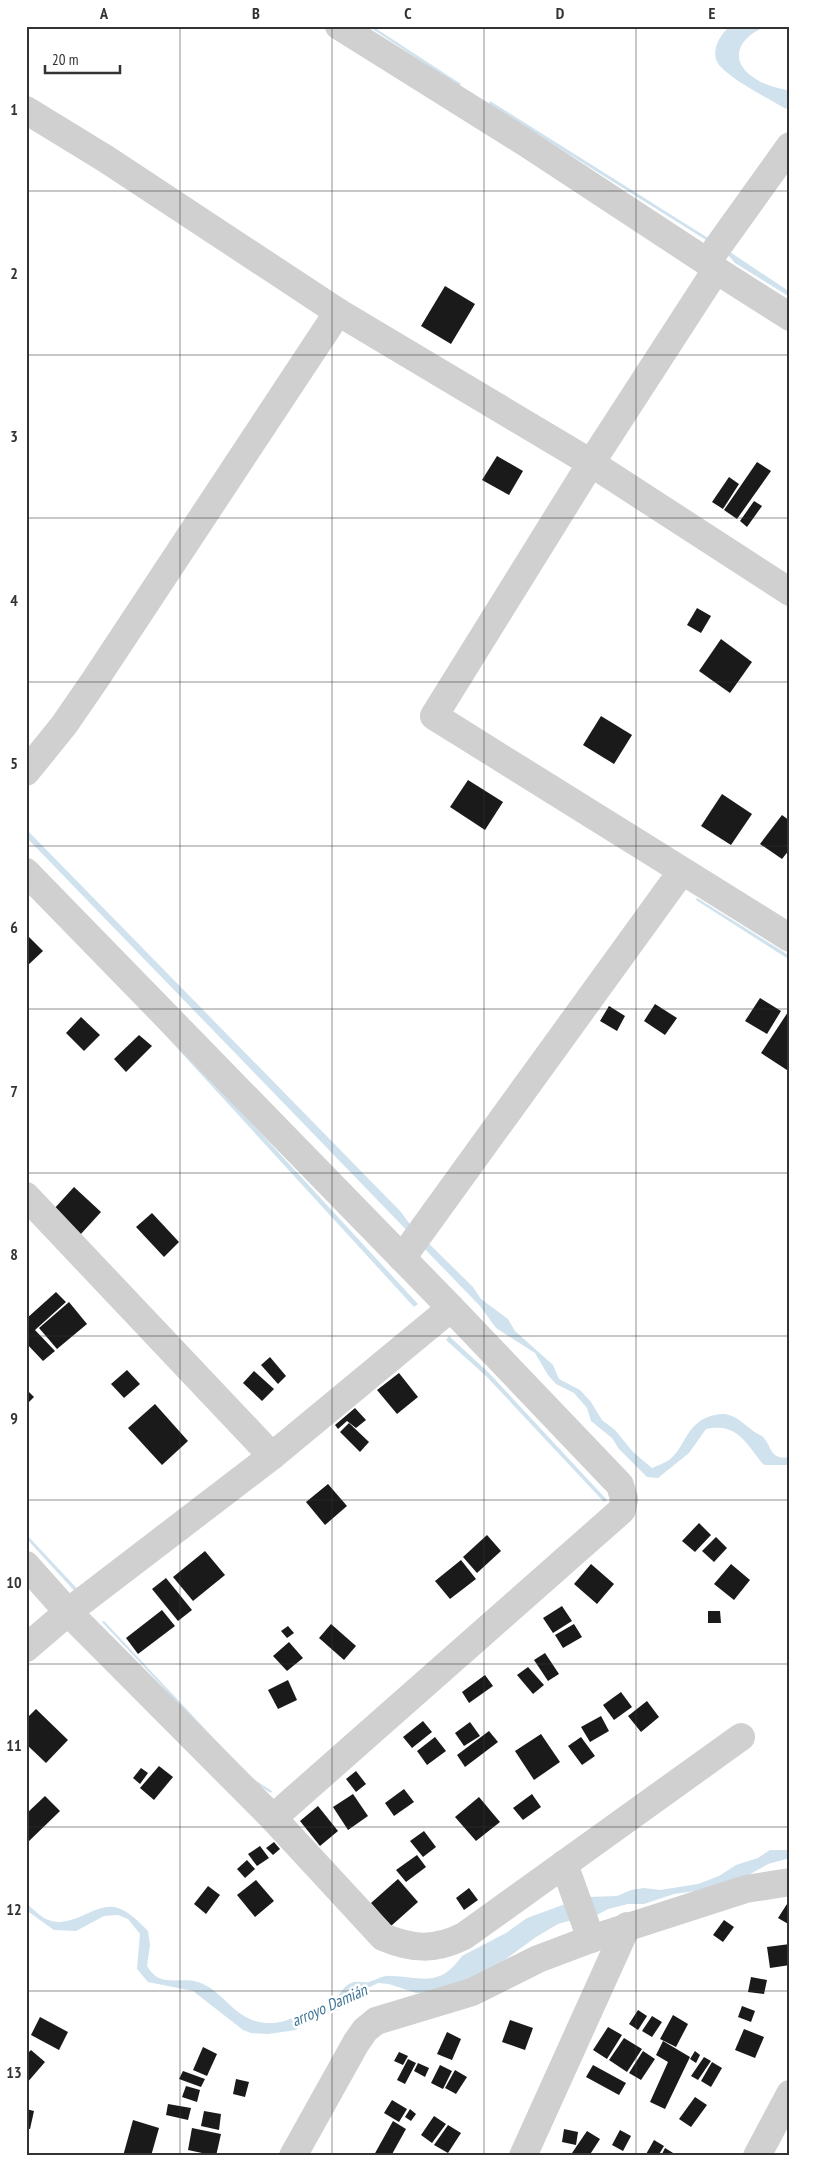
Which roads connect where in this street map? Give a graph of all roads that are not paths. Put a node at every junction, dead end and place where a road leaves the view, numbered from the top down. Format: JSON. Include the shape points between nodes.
{"nodes":[{"id":1,"x":339,"y":26,"type":"edge"},
{"id":2,"x":26,"y":110,"type":"edge"},
{"id":3,"x":790,"y":146,"type":"edge"},
{"id":4,"x":711,"y":266,"type":"junction"},
{"id":5,"x":338,"y":312,"type":"junction"},
{"id":6,"x":790,"y":317,"type":"edge"},
{"id":7,"x":591,"y":463,"type":"junction"},
{"id":8,"x":790,"y":592,"type":"edge"},
{"id":9,"x":26,"y":772,"type":"edge"},
{"id":10,"x":682,"y":871,"type":"junction"},
{"id":11,"x":26,"y":872,"type":"edge"},
{"id":12,"x":790,"y":938,"type":"edge"},
{"id":13,"x":26,"y":1196,"type":"edge"},
{"id":14,"x":402,"y":1258,"type":"junction"},
{"id":15,"x":451,"y":1308,"type":"junction"},
{"id":16,"x":272,"y":1456,"type":"junction"},
{"id":17,"x":26,"y":1565,"type":"edge"},
{"id":18,"x":68,"y":1612,"type":"junction"},
{"id":19,"x":26,"y":1648,"type":"edge"},
{"id":20,"x":741,"y":1737,"type":"dead end"},
{"id":21,"x":273,"y":1818,"type":"junction"},
{"id":22,"x":564,"y":1864,"type":"junction"},
{"id":23,"x":790,"y":1882,"type":"edge"},
{"id":24,"x":627,"y":1926,"type":"junction"},
{"id":25,"x":591,"y":1939,"type":"junction"},
{"id":26,"x":790,"y":2094,"type":"edge"},
{"id":27,"x":293,"y":2156,"type":"edge"},
{"id":28,"x":523,"y":2156,"type":"edge"},
{"id":29,"x":757,"y":2156,"type":"edge"}],
"edges":[{"from":1,"to":4,"type":"street","via":[[529,145]]},
{"from":2,"to":5,"type":"street"},
{"from":3,"to":4,"type":"street"},
{"from":4,"to":6,"type":"street"},
{"from":4,"to":7,"type":"street"},
{"from":5,"to":7,"type":"street"},
{"from":5,"to":9,"type":"street","via":[[95,680]]},
{"from":7,"to":8,"type":"street"},
{"from":7,"to":10,"type":"street","via":[[434,716]]},
{"from":10,"to":12,"type":"street"},
{"from":10,"to":14,"type":"street"},
{"from":11,"to":14,"type":"street"},
{"from":13,"to":16,"type":"street"},
{"from":14,"to":15,"type":"street"},
{"from":15,"to":16,"type":"street"},
{"from":15,"to":21,"type":"street","via":[[620,1485],[624,1499],[622,1510]]},
{"from":16,"to":18,"type":"street"},
{"from":17,"to":18,"type":"street"},
{"from":18,"to":19,"type":"street"},
{"from":18,"to":21,"type":"street"},
{"from":20,"to":22,"type":"street"},
{"from":21,"to":22,"type":"street","via":[[383,1937],[402,1945],[446,1945],[464,1936]]},
{"from":22,"to":25,"type":"street"},
{"from":23,"to":24,"type":"street","via":[[746,1889]]},
{"from":24,"to":25,"type":"street"},
{"from":24,"to":28,"type":"street"},
{"from":25,"to":27,"type":"street","via":[[538,1959],[472,1992],[376,2021],[356,2044]]},
{"from":26,"to":29,"type":"street"}]}
